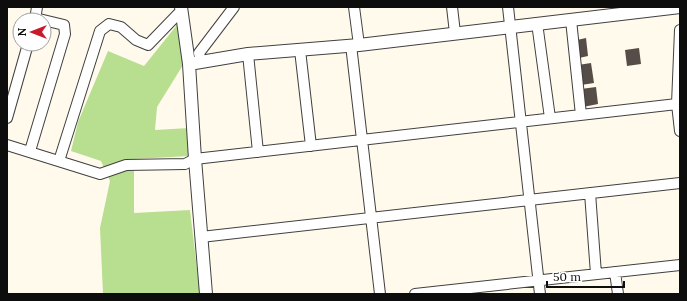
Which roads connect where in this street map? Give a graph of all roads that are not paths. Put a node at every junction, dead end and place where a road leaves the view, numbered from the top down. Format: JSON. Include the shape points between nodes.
{"nodes":[{"id":1,"x":234,"y":7,"type":"edge"},
{"id":2,"x":354,"y":7,"type":"edge"},
{"id":3,"x":452,"y":7,"type":"edge"},
{"id":4,"x":508,"y":7,"type":"edge"},
{"id":5,"x":660,"y":8,"type":"edge"},
{"id":6,"x":680,"y":8,"type":"edge"},
{"id":7,"x":182,"y":10,"type":"edge"},
{"id":8,"x":571,"y":20,"type":"junction"},
{"id":9,"x":52,"y":23,"type":"edge"},
{"id":10,"x":537,"y":23,"type":"junction"},
{"id":11,"x":510,"y":27,"type":"junction"},
{"id":12,"x":680,"y":30,"type":"edge"},
{"id":13,"x":455,"y":33,"type":"junction"},
{"id":14,"x":355,"y":45,"type":"junction"},
{"id":15,"x":300,"y":50,"type":"junction"},
{"id":16,"x":26,"y":52,"type":"edge"},
{"id":17,"x":248,"y":54,"type":"junction"},
{"id":18,"x":195,"y":63,"type":"junction"},
{"id":19,"x":677,"y":104,"type":"junction"},
{"id":20,"x":581,"y":115,"type":"junction"},
{"id":21,"x":7,"y":118,"type":"edge"},
{"id":22,"x":550,"y":118,"type":"junction"},
{"id":23,"x":521,"y":122,"type":"junction"},
{"id":24,"x":680,"y":131,"type":"edge"},
{"id":25,"x":362,"y":140,"type":"junction"},
{"id":26,"x":7,"y":145,"type":"edge"},
{"id":27,"x":311,"y":146,"type":"junction"},
{"id":28,"x":30,"y":151,"type":"junction"},
{"id":29,"x":258,"y":152,"type":"junction"},
{"id":30,"x":194,"y":160,"type":"junction"},
{"id":31,"x":60,"y":161,"type":"junction"},
{"id":32,"x":680,"y":183,"type":"edge"},
{"id":33,"x":590,"y":193,"type":"junction"},
{"id":34,"x":530,"y":200,"type":"junction"},
{"id":35,"x":371,"y":218,"type":"junction"},
{"id":36,"x":201,"y":237,"type":"junction"},
{"id":37,"x":680,"y":265,"type":"edge"},
{"id":38,"x":615,"y":272,"type":"junction"},
{"id":39,"x":596,"y":274,"type":"junction"},
{"id":40,"x":538,"y":280,"type":"junction"},
{"id":41,"x":206,"y":294,"type":"edge"},
{"id":42,"x":380,"y":294,"type":"edge"},
{"id":43,"x":415,"y":294,"type":"edge"},
{"id":44,"x":540,"y":294,"type":"edge"},
{"id":45,"x":618,"y":294,"type":"edge"}],
"edges":[{"from":1,"to":18,"type":"street","via":[[199,53]]},
{"from":2,"to":14,"type":"street"},
{"from":3,"to":13,"type":"street"},
{"from":4,"to":11,"type":"street"},
{"from":5,"to":6,"type":"street"},
{"from":5,"to":8,"type":"street"},
{"from":7,"to":18,"type":"street"},
{"from":7,"to":31,"type":"street","via":[[148,45],[136,40],[121,27],[109,24],[100,31]]},
{"from":8,"to":10,"type":"street"},
{"from":8,"to":20,"type":"street"},
{"from":9,"to":28,"type":"street","via":[[64,25],[65,34]]},
{"from":10,"to":11,"type":"street"},
{"from":10,"to":22,"type":"street"},
{"from":11,"to":13,"type":"street"},
{"from":11,"to":23,"type":"street"},
{"from":12,"to":19,"type":"street"},
{"from":13,"to":14,"type":"street"},
{"from":14,"to":15,"type":"street"},
{"from":14,"to":25,"type":"street"},
{"from":15,"to":17,"type":"street"},
{"from":15,"to":27,"type":"street"},
{"from":16,"to":21,"type":"street"},
{"from":17,"to":18,"type":"street"},
{"from":17,"to":29,"type":"street"},
{"from":18,"to":30,"type":"street"},
{"from":19,"to":20,"type":"street"},
{"from":19,"to":24,"type":"street"},
{"from":20,"to":22,"type":"street"},
{"from":22,"to":23,"type":"street"},
{"from":23,"to":25,"type":"street"},
{"from":23,"to":34,"type":"street"},
{"from":25,"to":27,"type":"street"},
{"from":25,"to":35,"type":"street"},
{"from":26,"to":28,"type":"street"},
{"from":27,"to":29,"type":"street"},
{"from":28,"to":31,"type":"street"},
{"from":29,"to":30,"type":"street"},
{"from":30,"to":31,"type":"street","via":[[185,164],[126,165],[100,174]]},
{"from":30,"to":36,"type":"street"},
{"from":32,"to":33,"type":"street"},
{"from":33,"to":34,"type":"street"},
{"from":33,"to":39,"type":"street"},
{"from":34,"to":35,"type":"street"},
{"from":34,"to":40,"type":"street"},
{"from":35,"to":36,"type":"street"},
{"from":35,"to":42,"type":"street"},
{"from":36,"to":41,"type":"street"},
{"from":37,"to":38,"type":"street"},
{"from":38,"to":39,"type":"street"},
{"from":38,"to":45,"type":"street"},
{"from":39,"to":40,"type":"street"},
{"from":40,"to":43,"type":"street"},
{"from":40,"to":44,"type":"street"}]}
